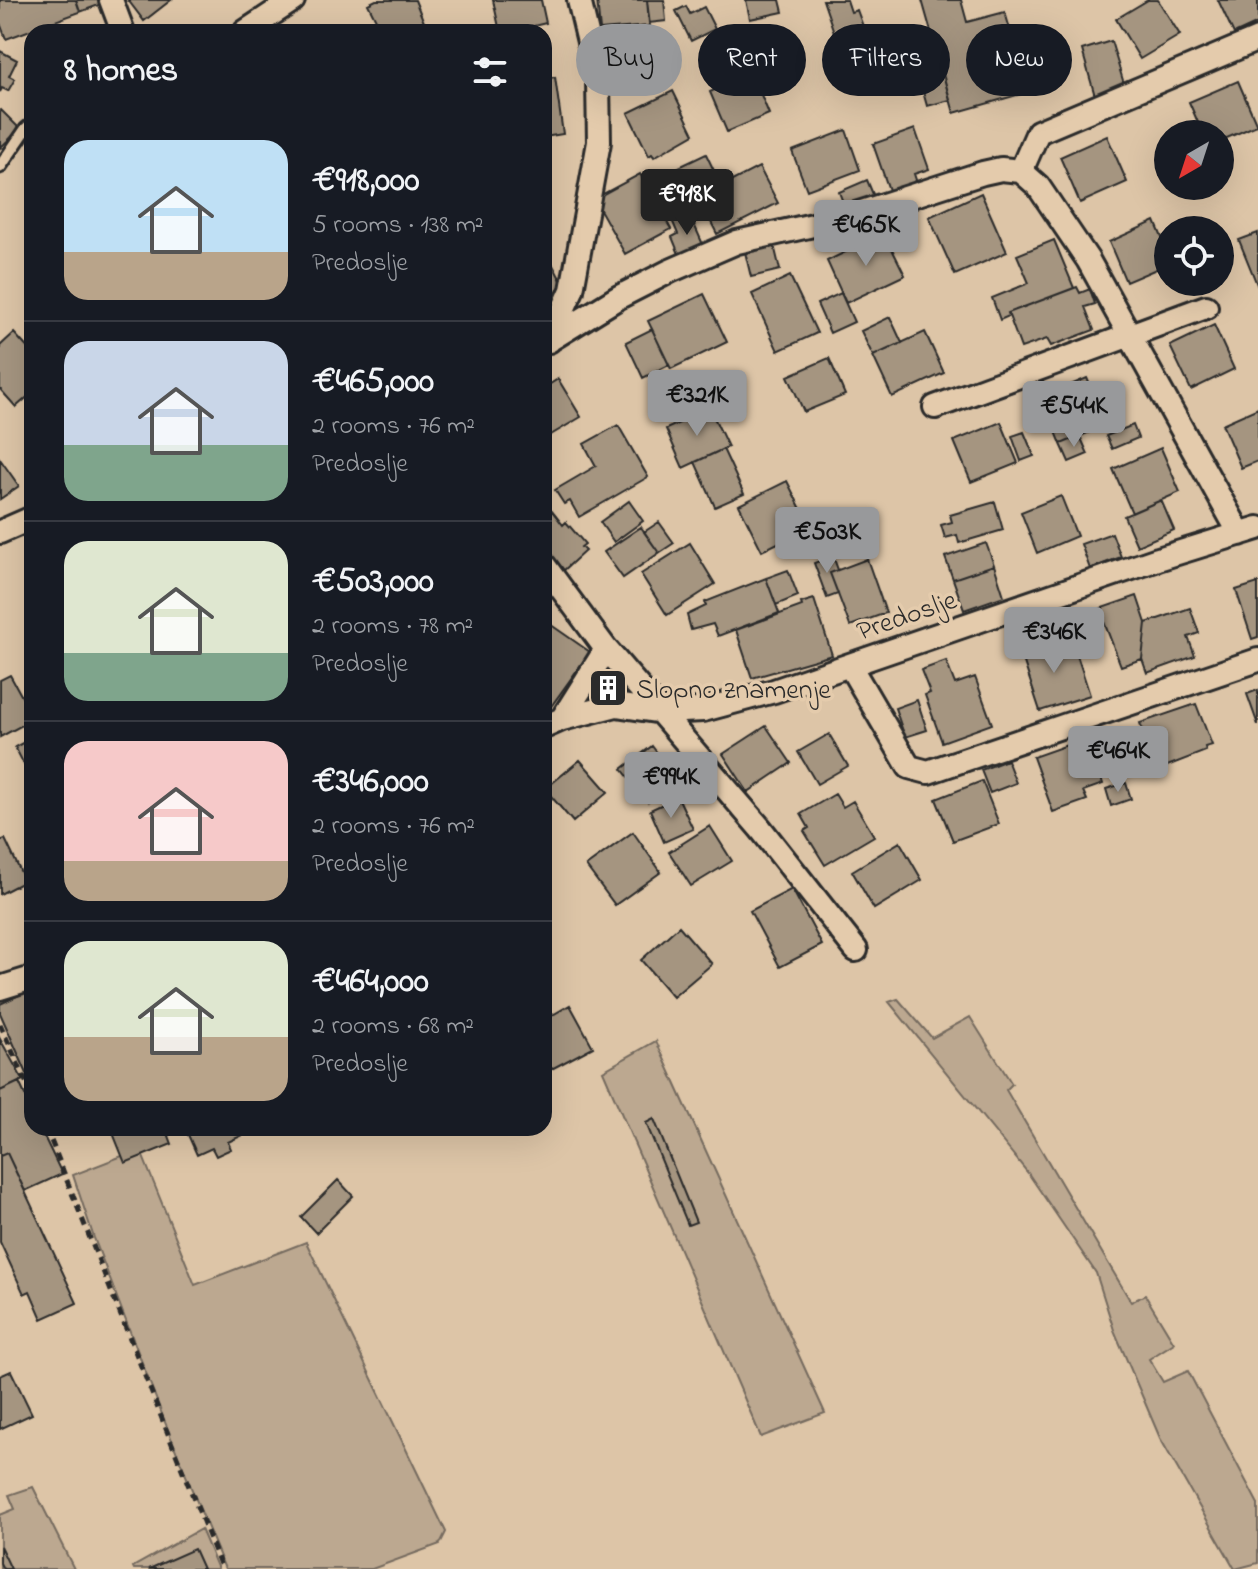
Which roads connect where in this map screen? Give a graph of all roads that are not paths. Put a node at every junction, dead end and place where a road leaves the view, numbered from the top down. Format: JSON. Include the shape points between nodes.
{"nodes":[{"id":1,"x":111,"y":0,"type":"edge"},
{"id":2,"x":293,"y":0,"type":"edge"},
{"id":3,"x":579,"y":0,"type":"edge"},
{"id":4,"x":120,"y":24,"type":"edge"},
{"id":5,"x":257,"y":24,"type":"edge"},
{"id":6,"x":1258,"y":39,"type":"edge"},
{"id":7,"x":24,"y":132,"type":"edge"},
{"id":8,"x":0,"y":167,"type":"edge"},
{"id":9,"x":1021,"y":171,"type":"junction"},
{"id":10,"x":1206,"y":307,"type":"dead end"},
{"id":11,"x":552,"y":333,"type":"edge"},
{"id":12,"x":1129,"y":335,"type":"junction"},
{"id":13,"x":552,"y":339,"type":"edge"},
{"id":14,"x":935,"y":407,"type":"dead end"},
{"id":15,"x":24,"y":522,"type":"edge"},
{"id":16,"x":1249,"y":531,"type":"edge"},
{"id":17,"x":0,"y":532,"type":"edge"},
{"id":18,"x":552,"y":576,"type":"edge"},
{"id":19,"x":606,"y":649,"type":"junction"},
{"id":20,"x":1258,"y":660,"type":"edge"},
{"id":21,"x":850,"y":666,"type":"junction"},
{"id":22,"x":662,"y":712,"type":"junction"},
{"id":23,"x":553,"y":723,"type":"edge"},
{"id":24,"x":856,"y":950,"type":"dead end"},
{"id":25,"x":24,"y":980,"type":"edge"},
{"id":26,"x":0,"y":988,"type":"edge"}],
"edges":[{"from":1,"to":4,"type":"street"},
{"from":2,"to":5,"type":"street"},
{"from":3,"to":11,"type":"street","via":[[598,80],[599,142],[572,290]]},
{"from":6,"to":9,"type":"street","via":[[1038,132]]},
{"from":7,"to":8,"type":"lane"},
{"from":9,"to":12,"type":"street","via":[[1038,186],[1088,260]]},
{"from":9,"to":13,"type":"street","via":[[983,173],[840,219],[737,242],[619,297]]},
{"from":10,"to":12,"type":"street"},
{"from":12,"to":14,"type":"street"},
{"from":12,"to":16,"type":"street"},
{"from":15,"to":17,"type":"street"},
{"from":16,"to":21,"type":"street","name":"Predoslje"},
{"from":18,"to":19,"type":"street"},
{"from":19,"to":22,"type":"street"},
{"from":19,"to":23,"type":"street"},
{"from":20,"to":21,"type":"street","via":[[928,772],[909,767]]},
{"from":21,"to":22,"type":"street","name":"Predoslje","via":[[703,710]]},
{"from":22,"to":23,"type":"street","name":"Predoslje","via":[[616,705]]},
{"from":22,"to":24,"type":"street"},
{"from":25,"to":26,"type":"street"}]}
